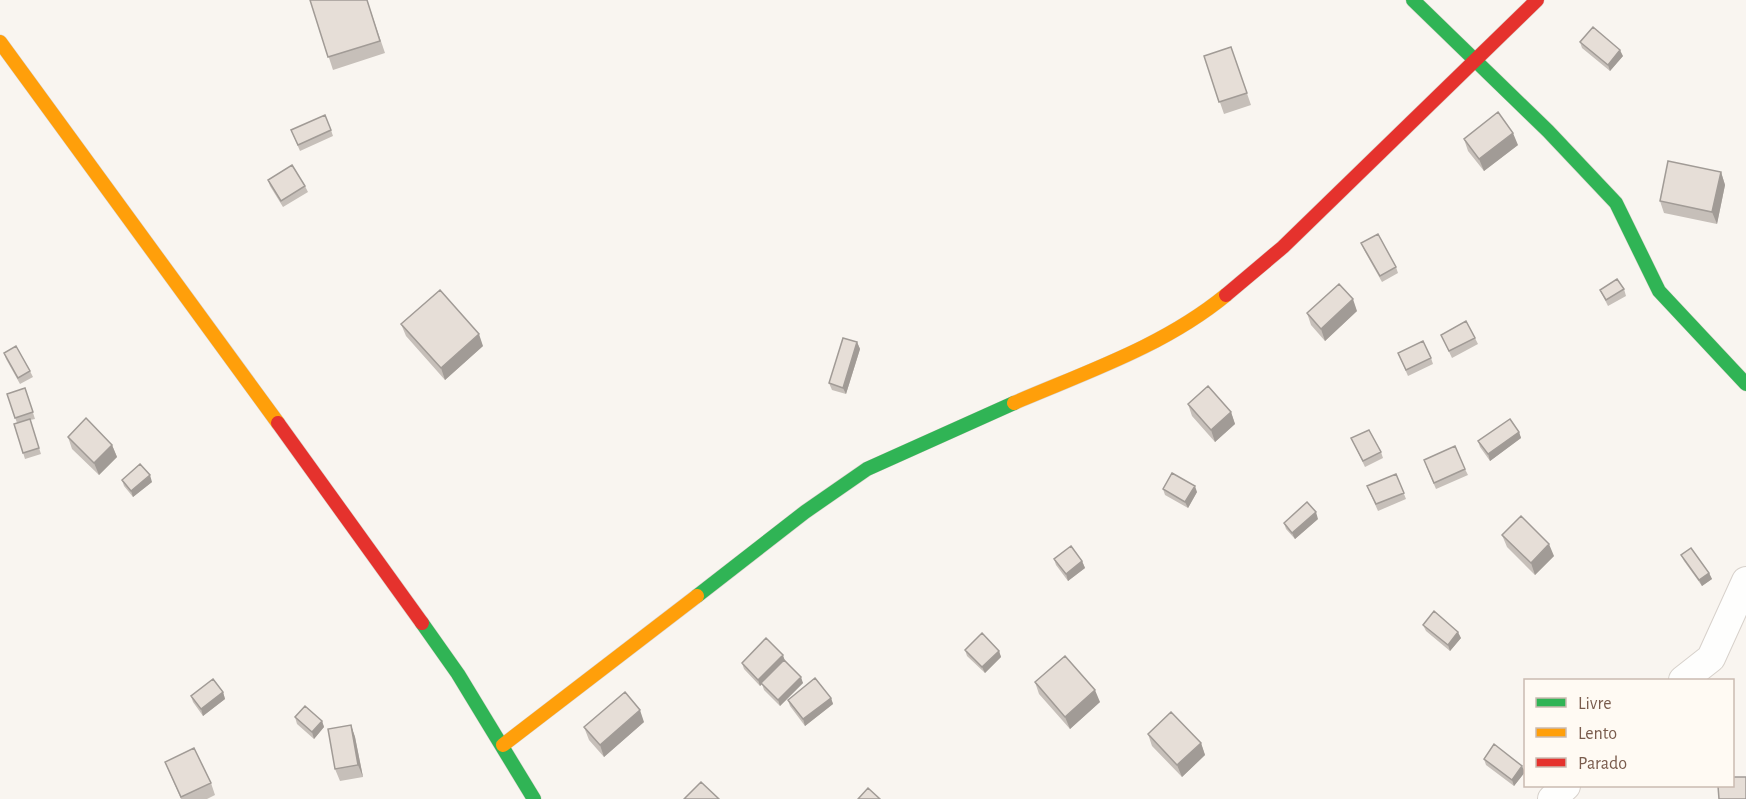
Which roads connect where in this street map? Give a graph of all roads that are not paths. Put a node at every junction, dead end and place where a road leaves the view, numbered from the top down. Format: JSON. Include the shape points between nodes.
{"nodes":[{"id":1,"x":1413,"y":0,"type":"edge"},
{"id":2,"x":1537,"y":0,"type":"edge"},
{"id":3,"x":0,"y":42,"type":"edge"},
{"id":4,"x":1474,"y":60,"type":"junction"},
{"id":5,"x":1746,"y":384,"type":"edge"},
{"id":6,"x":1746,"y":581,"type":"edge"},
{"id":7,"x":1685,"y":679,"type":"edge"},
{"id":8,"x":503,"y":745,"type":"junction"},
{"id":9,"x":1565,"y":787,"type":"edge"},
{"id":10,"x":534,"y":799,"type":"edge"},
{"id":11,"x":1552,"y":799,"type":"edge"}],
"edges":[{"from":1,"to":4,"type":"street"},
{"from":2,"to":4,"type":"street"},
{"from":3,"to":8,"type":"street","via":[[377,558]]},
{"from":4,"to":5,"type":"street","via":[[1616,203],[1659,291]]},
{"from":4,"to":8,"type":"street","via":[[1283,247],[1205,312],[1149,345],[867,469],[805,512]]},
{"from":6,"to":7,"type":"street","via":[[1711,658]]},
{"from":8,"to":10,"type":"street"},
{"from":9,"to":11,"type":"street"}]}
